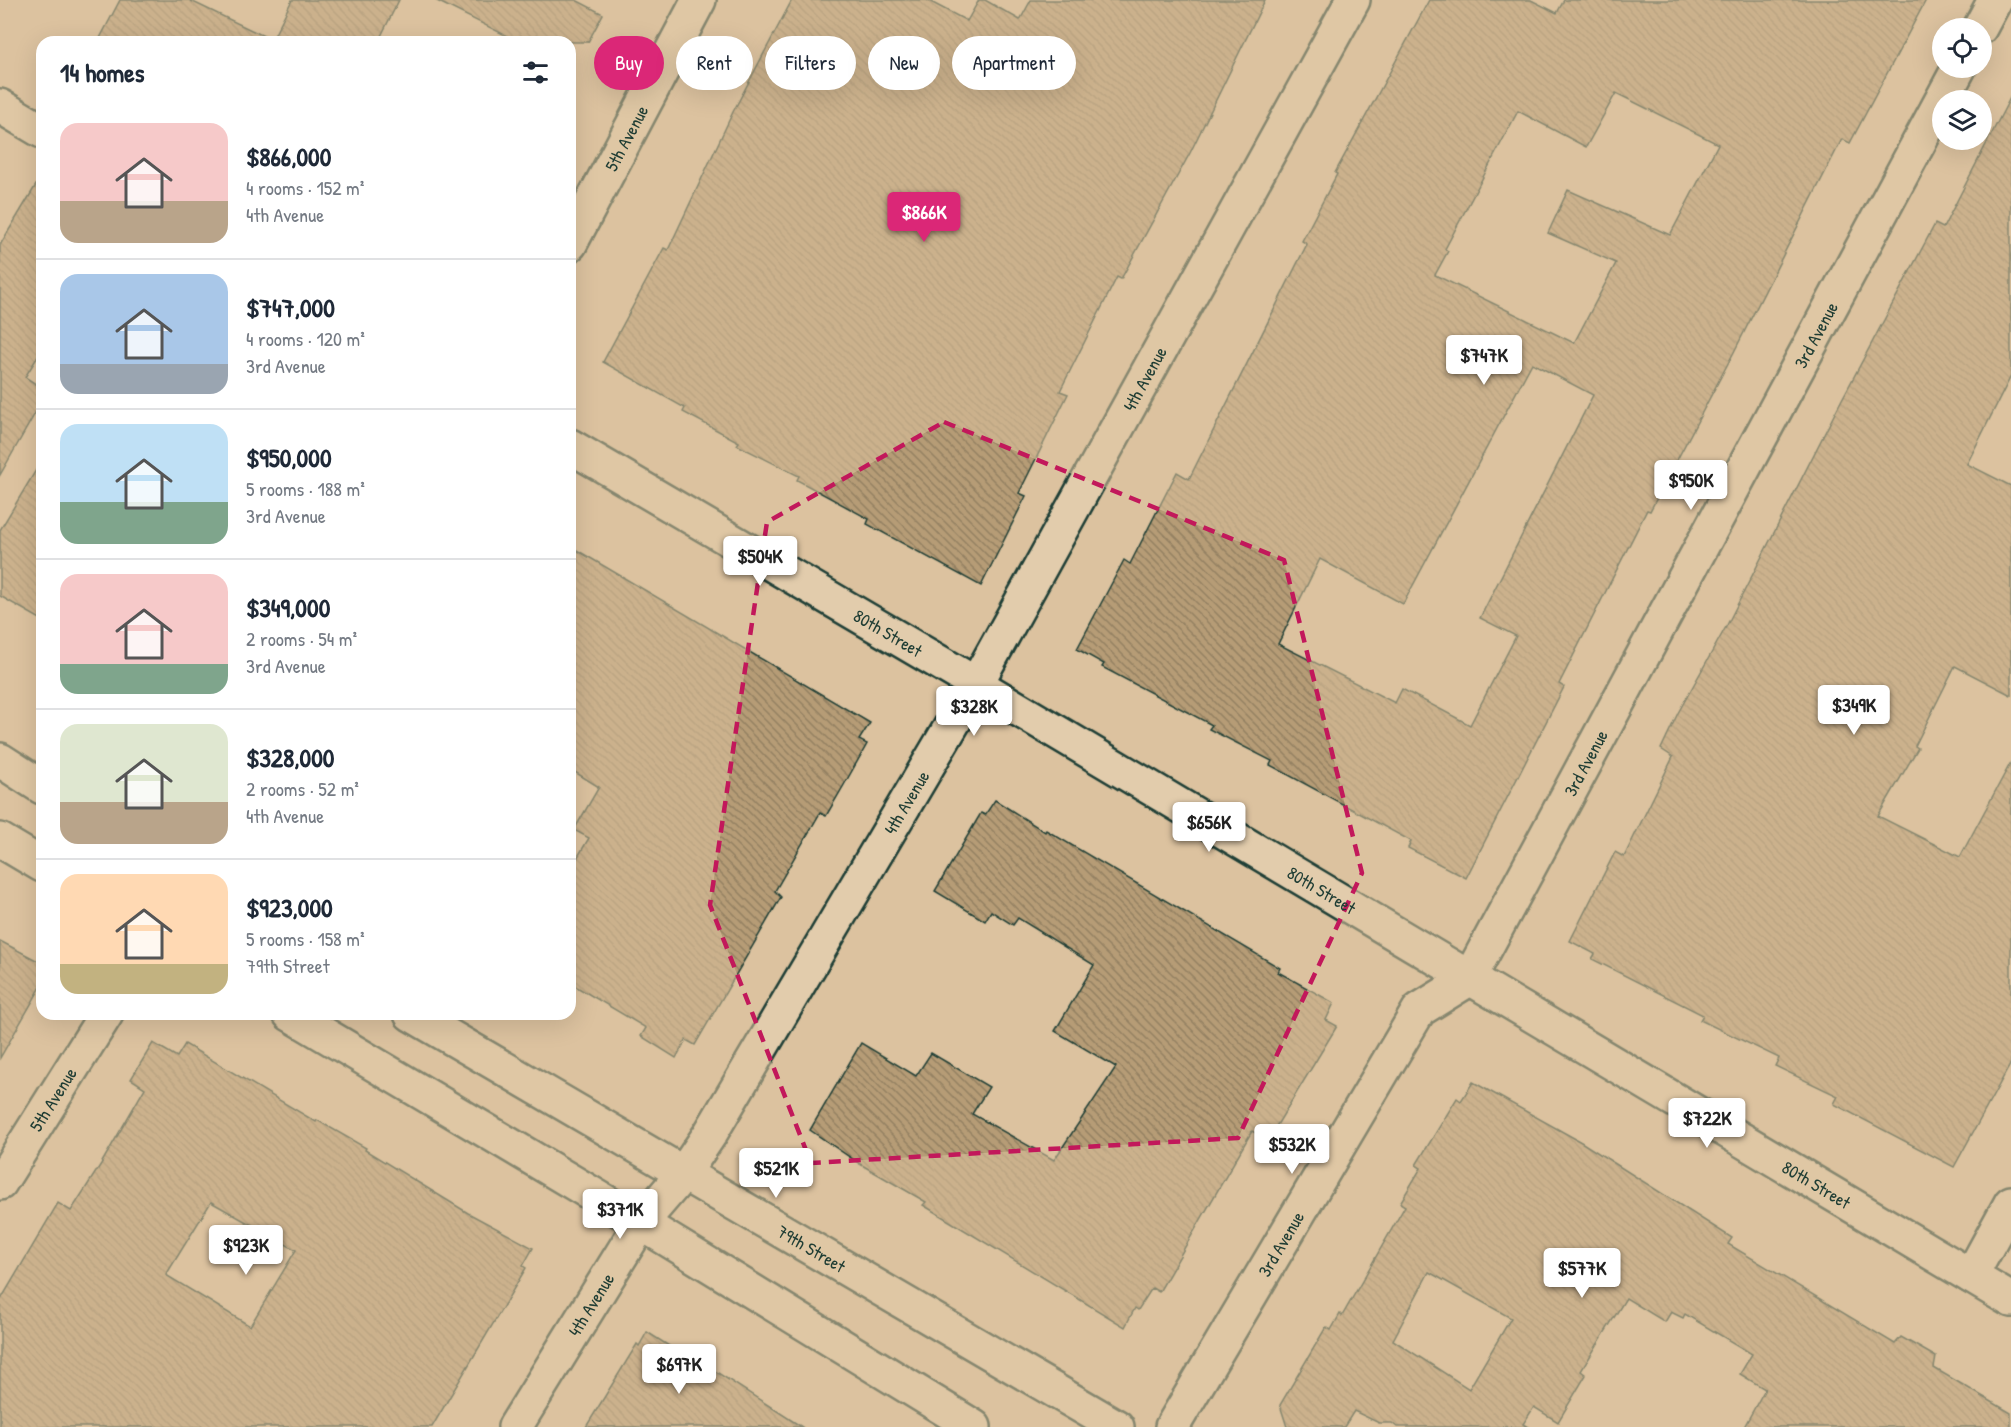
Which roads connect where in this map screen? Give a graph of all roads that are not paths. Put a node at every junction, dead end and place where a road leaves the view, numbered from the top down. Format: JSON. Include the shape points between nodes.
{"nodes":[{"id":1,"x":699,"y":0,"type":"edge"},
{"id":2,"x":1353,"y":0,"type":"edge"},
{"id":3,"x":1995,"y":0,"type":"edge"},
{"id":4,"x":1985,"y":18,"type":"edge"},
{"id":5,"x":1954,"y":78,"type":"edge"},
{"id":6,"x":0,"y":106,"type":"edge"},
{"id":7,"x":36,"y":127,"type":"edge"},
{"id":8,"x":576,"y":233,"type":"edge"},
{"id":9,"x":576,"y":450,"type":"edge"},
{"id":10,"x":976,"y":684,"type":"junction"},
{"id":11,"x":0,"y":760,"type":"edge"},
{"id":12,"x":36,"y":783,"type":"edge"},
{"id":13,"x":0,"y":840,"type":"edge"},
{"id":14,"x":36,"y":861,"type":"edge"},
{"id":15,"x":1469,"y":979,"type":"junction"},
{"id":16,"x":102,"y":1020,"type":"edge"},
{"id":17,"x":300,"y":1020,"type":"edge"},
{"id":18,"x":421,"y":1020,"type":"edge"},
{"id":19,"x":683,"y":1174,"type":"junction"},
{"id":20,"x":0,"y":1183,"type":"edge"},
{"id":21,"x":2011,"y":1203,"type":"edge"},
{"id":22,"x":641,"y":1223,"type":"junction"},
{"id":23,"x":1971,"y":1276,"type":"junction"},
{"id":24,"x":2011,"y":1300,"type":"edge"},
{"id":25,"x":515,"y":1427,"type":"edge"},
{"id":26,"x":974,"y":1427,"type":"edge"},
{"id":27,"x":1117,"y":1427,"type":"edge"},
{"id":28,"x":1172,"y":1427,"type":"edge"}],
"edges":[{"from":1,"to":8,"type":"street","name":"5th Avenue"},
{"from":2,"to":10,"type":"street","name":"4th Avenue"},
{"from":3,"to":4,"type":"street"},
{"from":5,"to":15,"type":"street","name":"3rd Avenue"},
{"from":6,"to":7,"type":"street"},
{"from":9,"to":10,"type":"street","name":"80th Street"},
{"from":10,"to":15,"type":"street","name":"80th Street"},
{"from":10,"to":19,"type":"street","name":"4th Avenue"},
{"from":11,"to":12,"type":"street"},
{"from":13,"to":14,"type":"street"},
{"from":15,"to":23,"type":"street","name":"80th Street"},
{"from":15,"to":28,"type":"street","name":"3rd Avenue","via":[[1419,1010]]},
{"from":16,"to":20,"type":"street","name":"5th Avenue"},
{"from":17,"to":22,"type":"street"},
{"from":18,"to":19,"type":"street","name":"79th Street"},
{"from":19,"to":22,"type":"street","name":"4th Avenue"},
{"from":19,"to":27,"type":"street","name":"79th Street"},
{"from":21,"to":23,"type":"street"},
{"from":22,"to":25,"type":"street","name":"4th Avenue"},
{"from":22,"to":26,"type":"street"},
{"from":23,"to":24,"type":"street","name":"80th Street"}]}
